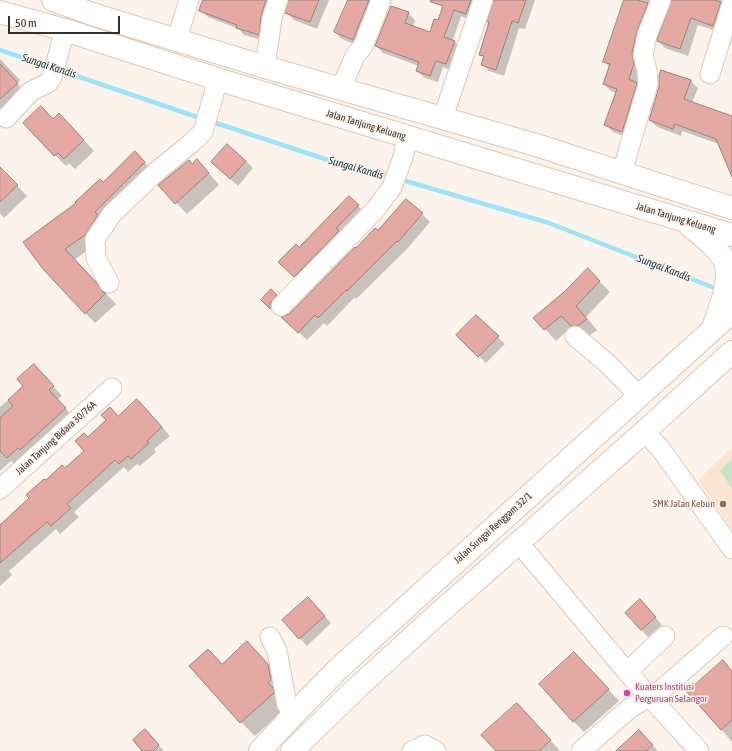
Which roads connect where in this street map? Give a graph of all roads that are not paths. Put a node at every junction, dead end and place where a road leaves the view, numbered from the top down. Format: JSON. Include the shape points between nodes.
{"nodes":[{"id":1,"x":53,"y":0,"type":"edge"},
{"id":2,"x":189,"y":0,"type":"edge"},
{"id":3,"x":278,"y":0,"type":"edge"},
{"id":4,"x":381,"y":0,"type":"edge"},
{"id":5,"x":483,"y":0,"type":"edge"},
{"id":6,"x":661,"y":0,"type":"edge"},
{"id":7,"x":732,"y":3,"type":"edge"},
{"id":8,"x":95,"y":7,"type":"edge"},
{"id":9,"x":4,"y":13,"type":"edge"},
{"id":10,"x":65,"y":30,"type":"junction"},
{"id":11,"x":177,"y":39,"type":"junction"},
{"id":12,"x":265,"y":67,"type":"junction"},
{"id":13,"x":710,"y":74,"type":"dead end"},
{"id":14,"x":216,"y":86,"type":"junction"},
{"id":15,"x":341,"y":88,"type":"junction"},
{"id":16,"x":443,"y":117,"type":"junction"},
{"id":17,"x":6,"y":118,"type":"dead end"},
{"id":18,"x":408,"y":137,"type":"junction"},
{"id":19,"x":622,"y":172,"type":"junction"},
{"id":20,"x":732,"y":208,"type":"edge"},
{"id":21,"x":686,"y":222,"type":"junction"},
{"id":22,"x":732,"y":235,"type":"edge"},
{"id":23,"x":109,"y":284,"type":"dead end"},
{"id":24,"x":280,"y":306,"type":"dead end"},
{"id":25,"x":732,"y":312,"type":"edge"},
{"id":26,"x":712,"y":331,"type":"junction"},
{"id":27,"x":575,"y":336,"type":"dead end"},
{"id":28,"x":732,"y":352,"type":"edge"},
{"id":29,"x":112,"y":388,"type":"dead end"},
{"id":30,"x":639,"y":396,"type":"junction"},
{"id":31,"x":644,"y":432,"type":"junction"},
{"id":32,"x":0,"y":489,"type":"edge"},
{"id":33,"x":519,"y":543,"type":"junction"},
{"id":34,"x":732,"y":549,"type":"edge"},
{"id":35,"x":665,"y":636,"type":"dead end"},
{"id":36,"x":723,"y":636,"type":"dead end"},
{"id":37,"x":270,"y":637,"type":"dead end"},
{"id":38,"x":627,"y":672,"type":"junction"},
{"id":39,"x":650,"y":698,"type":"junction"},
{"id":40,"x":295,"y":713,"type":"junction"},
{"id":41,"x":260,"y":751,"type":"edge"},
{"id":42,"x":292,"y":751,"type":"edge"},
{"id":43,"x":581,"y":751,"type":"edge"},
{"id":44,"x":699,"y":751,"type":"edge"}],
"edges":[{"from":1,"to":8,"type":"main road"},
{"from":2,"to":11,"type":"street"},
{"from":3,"to":12,"type":"street","via":[[272,18]]},
{"from":4,"to":15,"type":"street","via":[[363,46],[354,56]]},
{"from":5,"to":16,"type":"street"},
{"from":6,"to":19,"type":"street","via":[[647,35],[643,55],[648,84]]},
{"from":7,"to":13,"type":"street"},
{"from":8,"to":11,"type":"main road"},
{"from":9,"to":10,"type":"main road","name":"Jalan Tanjung Keluang"},
{"from":10,"to":14,"type":"main road","name":"Jalan Tanjung Keluang"},
{"from":10,"to":17,"type":"street","via":[[52,77],[32,91]]},
{"from":11,"to":12,"type":"main road"},
{"from":12,"to":15,"type":"main road"},
{"from":14,"to":18,"type":"main road","name":"Jalan Tanjung Keluang"},
{"from":14,"to":23,"type":"street","via":[[203,132],[112,214],[95,239],[96,258]]},
{"from":15,"to":16,"type":"main road"},
{"from":16,"to":19,"type":"main road"},
{"from":18,"to":21,"type":"main road","name":"Jalan Tanjung Keluang"},
{"from":18,"to":24,"type":"street","via":[[392,187],[376,209]]},
{"from":19,"to":20,"type":"main road"},
{"from":21,"to":22,"type":"main road","name":"Jalan Tanjung Keluang"},
{"from":21,"to":26,"type":"main road","via":[[715,248],[726,262],[728,283]]},
{"from":25,"to":26,"type":"main road","name":"Jalan Sungai Renggam 32/1"},
{"from":26,"to":30,"type":"main road","name":"Jalan Sungai Renggam 32/1"},
{"from":27,"to":30,"type":"street","via":[[609,364]]},
{"from":28,"to":31,"type":"main road"},
{"from":29,"to":32,"type":"street","name":"Jalan Tanjung Bidara 30/76A"},
{"from":30,"to":40,"type":"main road","name":"Jalan Sungai Renggam 32/1","via":[[350,658]]},
{"from":31,"to":33,"type":"main road"},
{"from":31,"to":34,"type":"street","via":[[660,448]]},
{"from":33,"to":38,"type":"street"},
{"from":33,"to":42,"type":"main road","via":[[392,656]]},
{"from":35,"to":38,"type":"street"},
{"from":36,"to":39,"type":"street"},
{"from":37,"to":40,"type":"street","via":[[277,651],[287,705]]},
{"from":38,"to":39,"type":"street"},
{"from":39,"to":43,"type":"street","via":[[630,708]]},
{"from":39,"to":44,"type":"street"},
{"from":40,"to":41,"type":"main road","name":"Jalan Sungai Renggam 32/1"}]}
